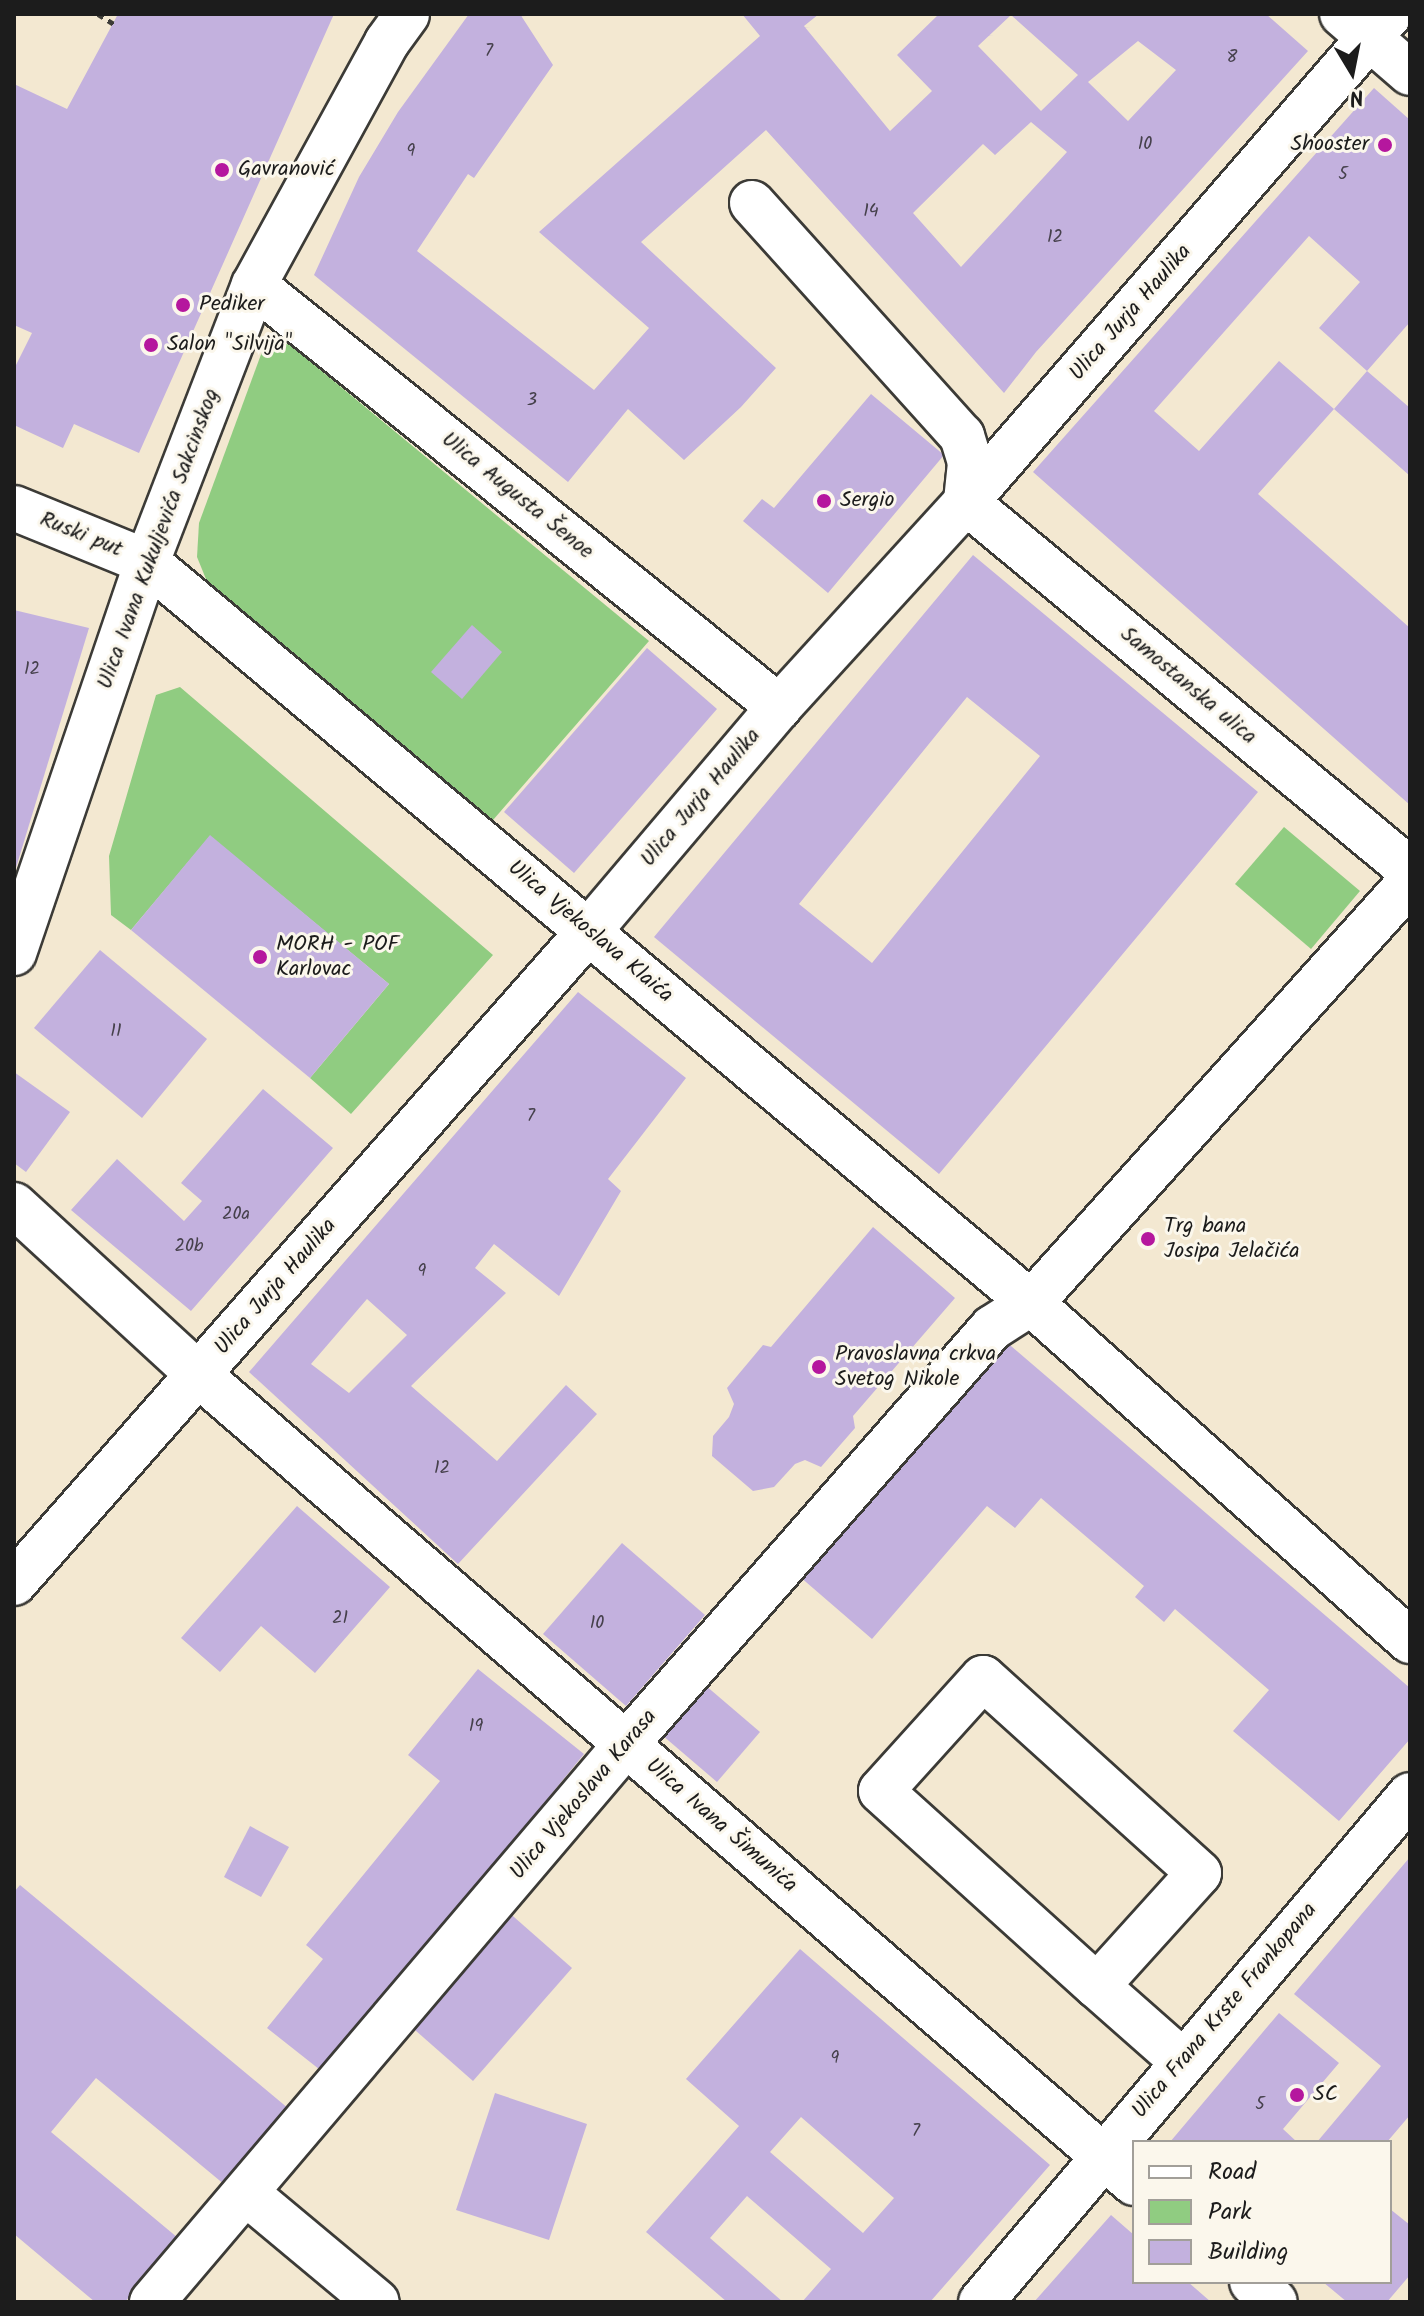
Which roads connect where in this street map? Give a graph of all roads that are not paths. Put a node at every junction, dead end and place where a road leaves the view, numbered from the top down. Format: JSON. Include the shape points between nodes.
{"nodes":[{"id":1,"x":407,"y":14,"type":"edge"},
{"id":2,"x":1367,"y":22,"type":"edge"},
{"id":3,"x":1410,"y":73,"type":"edge"},
{"id":4,"x":752,"y":203,"type":"dead end"},
{"id":5,"x":254,"y":285,"type":"junction"},
{"id":6,"x":966,"y":502,"type":"junction"},
{"id":7,"x":14,"y":508,"type":"edge"},
{"id":8,"x":147,"y":562,"type":"junction"},
{"id":9,"x":779,"y":707,"type":"junction"},
{"id":10,"x":1410,"y":870,"type":"edge"},
{"id":11,"x":1410,"y":882,"type":"edge"},
{"id":12,"x":589,"y":931,"type":"junction"},
{"id":13,"x":14,"y":953,"type":"edge"},
{"id":14,"x":14,"y":1205,"type":"edge"},
{"id":15,"x":1031,"y":1303,"type":"junction"},
{"id":16,"x":199,"y":1375,"type":"junction"},
{"id":17,"x":14,"y":1583,"type":"edge"},
{"id":18,"x":1410,"y":1641,"type":"edge"},
{"id":19,"x":627,"y":1743,"type":"junction"},
{"id":20,"x":1410,"y":1795,"type":"edge"},
{"id":21,"x":1097,"y":1986,"type":"junction"},
{"id":22,"x":1182,"y":2061,"type":"junction"},
{"id":23,"x":1136,"y":2140,"type":"edge"},
{"id":24,"x":1132,"y":2146,"type":"edge"},
{"id":25,"x":1118,"y":2170,"type":"edge"},
{"id":26,"x":246,"y":2193,"type":"junction"},
{"id":27,"x":1254,"y":2284,"type":"edge"},
{"id":28,"x":152,"y":2302,"type":"edge"},
{"id":29,"x":377,"y":2302,"type":"edge"},
{"id":30,"x":981,"y":2302,"type":"edge"},
{"id":31,"x":1275,"y":2302,"type":"edge"}],
"edges":[{"from":1,"to":5,"type":"street","name":"Ulica Ivana Kukuljevića Sakcinskog"},
{"from":2,"to":3,"type":"street"},
{"from":2,"to":6,"type":"street","name":"Ulica Jurja Haulika"},
{"from":4,"to":6,"type":"street","via":[[962,436],[970,463]]},
{"from":5,"to":8,"type":"street","name":"Ulica Ivana Kukuljevića Sakcinskog"},
{"from":5,"to":9,"type":"street","name":"Ulica Augusta Šenoe"},
{"from":6,"to":9,"type":"street","name":"Ulica Jurja Haulika"},
{"from":6,"to":10,"type":"street","name":"Samostanska ulica"},
{"from":7,"to":8,"type":"street","name":"Ruski put"},
{"from":8,"to":12,"type":"street","name":"Ulica Vjekoslava Klaića"},
{"from":8,"to":13,"type":"street","name":"Ulica Ivana Kukuljevića Sakcinskog"},
{"from":9,"to":12,"type":"street","name":"Ulica Jurja Haulika"},
{"from":11,"to":15,"type":"street"},
{"from":12,"to":15,"type":"street","name":"Ulica Vjekoslava Klaića"},
{"from":12,"to":16,"type":"street","name":"Ulica Jurja Haulika"},
{"from":14,"to":16,"type":"street","name":"Ulica Ivana Šimunića"},
{"from":15,"to":18,"type":"street"},
{"from":15,"to":19,"type":"street","name":"Ulica Vjekoslava Karasa","via":[[992,1328]]},
{"from":16,"to":17,"type":"street","name":"Ulica Jurja Haulika"},
{"from":16,"to":19,"type":"street","name":"Ulica Ivana Šimunića"},
{"from":19,"to":25,"type":"street","name":"Ulica Ivana Šimunića"},
{"from":19,"to":26,"type":"street","name":"Ulica Vjekoslava Karasa"},
{"from":20,"to":22,"type":"street","name":"Ulica Frana Krste Frankopana"},
{"from":21,"to":21,"type":"street","via":[[881,1791],[983,1678],[1199,1873]]},
{"from":21,"to":22,"type":"street"},
{"from":22,"to":23,"type":"street","name":"Ulica Frana Krste Frankopana"},
{"from":24,"to":25,"type":"street","name":"Ulica Frana Krste Frankopana"},
{"from":25,"to":30,"type":"street","name":"Ulica Frana Krste Frankopana"},
{"from":26,"to":28,"type":"street","name":"Ulica Vjekoslava Karasa"},
{"from":26,"to":29,"type":"street"},
{"from":27,"to":31,"type":"street"}]}
